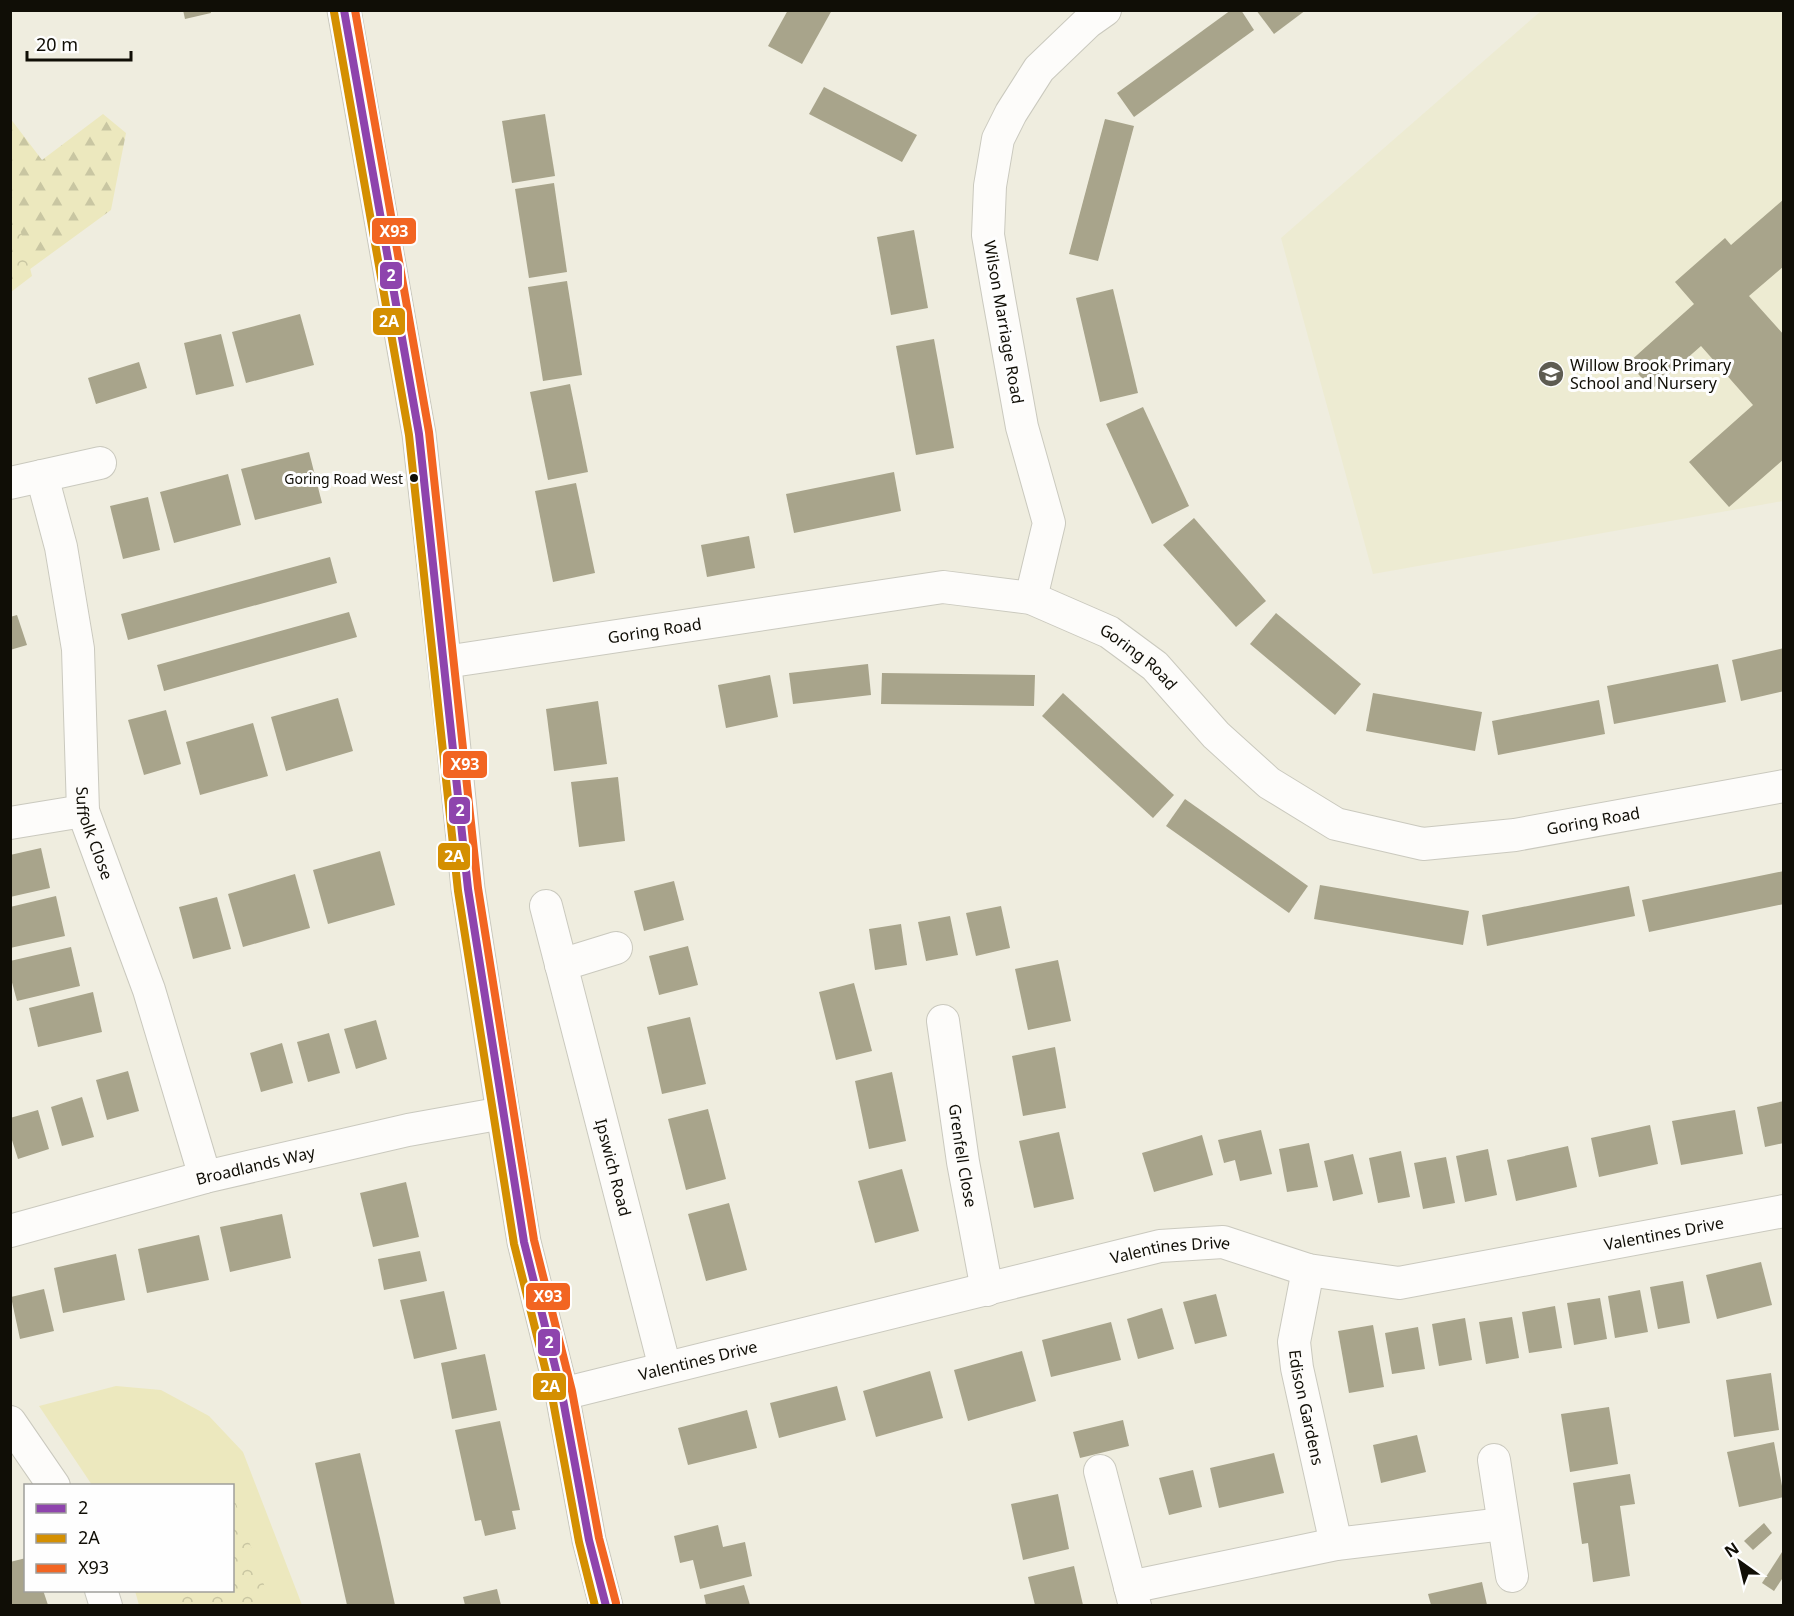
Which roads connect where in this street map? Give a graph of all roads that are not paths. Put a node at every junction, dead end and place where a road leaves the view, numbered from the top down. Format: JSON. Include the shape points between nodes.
{"nodes":[{"id":1,"x":344,"y":10,"type":"edge"},
{"id":2,"x":1105,"y":10,"type":"edge"},
{"id":3,"x":100,"y":463,"type":"dead end"},
{"id":4,"x":42,"y":476,"type":"junction"},
{"id":5,"x":10,"y":483,"type":"edge"},
{"id":6,"x":1031,"y":598,"type":"junction"},
{"id":7,"x":445,"y":662,"type":"junction"},
{"id":8,"x":1784,"y":786,"type":"edge"},
{"id":9,"x":83,"y":811,"type":"junction"},
{"id":10,"x":10,"y":823,"type":"edge"},
{"id":11,"x":546,"y":906,"type":"dead end"},
{"id":12,"x":616,"y":948,"type":"dead end"},
{"id":13,"x":561,"y":965,"type":"junction"},
{"id":14,"x":943,"y":1021,"type":"dead end"},
{"id":15,"x":503,"y":1113,"type":"junction"},
{"id":16,"x":205,"y":1177,"type":"junction"},
{"id":17,"x":1784,"y":1211,"type":"edge"},
{"id":18,"x":10,"y":1231,"type":"edge"},
{"id":19,"x":1308,"y":1270,"type":"junction"},
{"id":20,"x":987,"y":1290,"type":"junction"},
{"id":21,"x":665,"y":1368,"type":"junction"},
{"id":22,"x":562,"y":1394,"type":"junction"},
{"id":23,"x":10,"y":1422,"type":"edge"},
{"id":24,"x":1494,"y":1460,"type":"dead end"},
{"id":25,"x":1100,"y":1471,"type":"dead end"},
{"id":26,"x":53,"y":1484,"type":"edge"},
{"id":27,"x":1503,"y":1524,"type":"junction"},
{"id":28,"x":1336,"y":1544,"type":"junction"},
{"id":29,"x":1512,"y":1576,"type":"dead end"},
{"id":30,"x":1133,"y":1596,"type":"edge"},
{"id":31,"x":606,"y":1605,"type":"edge"}],
"edges":[{"from":1,"to":7,"type":"main road","via":[[419,434]]},
{"from":2,"to":6,"type":"street","name":"Wilson Marriage Road","via":[[1034,77],[998,139],[990,186],[988,235],[999,299],[1022,427],[1049,523]]},
{"from":3,"to":4,"type":"street"},
{"from":4,"to":5,"type":"street"},
{"from":4,"to":9,"type":"street","name":"Suffolk Close","via":[[62,547],[78,649]]},
{"from":6,"to":7,"type":"street","name":"Goring Road","via":[[943,587]]},
{"from":6,"to":8,"type":"street","name":"Goring Road","via":[[1109,632],[1155,666],[1216,735],[1269,783],[1336,824],[1423,844],[1515,835]]},
{"from":7,"to":15,"type":"main road","via":[[468,889]]},
{"from":9,"to":10,"type":"street"},
{"from":9,"to":16,"type":"street","name":"Suffolk Close","via":[[149,990]]},
{"from":11,"to":13,"type":"street","name":"Ipswich Road"},
{"from":12,"to":13,"type":"street"},
{"from":13,"to":21,"type":"street","name":"Ipswich Road"},
{"from":14,"to":20,"type":"street","name":"Grenfell Close","via":[[963,1162]]},
{"from":15,"to":16,"type":"street","name":"Broadlands Way","via":[[408,1130]]},
{"from":15,"to":22,"type":"main road","via":[[524,1242]]},
{"from":16,"to":18,"type":"street","name":"Broadlands Way"},
{"from":17,"to":19,"type":"street","name":"Valentines Drive","via":[[1399,1283]]},
{"from":19,"to":20,"type":"street","name":"Valentines Drive","via":[[1222,1242],[1160,1246]]},
{"from":19,"to":28,"type":"street","name":"Edison Gardens","via":[[1294,1342]]},
{"from":20,"to":21,"type":"street","name":"Valentines Drive"},
{"from":21,"to":22,"type":"street","name":"Valentines Drive"},
{"from":22,"to":31,"type":"main road","via":[[589,1540]]},
{"from":23,"to":26,"type":"street"},
{"from":24,"to":27,"type":"street"},
{"from":25,"to":30,"type":"street"},
{"from":27,"to":28,"type":"street"},
{"from":27,"to":29,"type":"street"},
{"from":28,"to":30,"type":"street"}]}
